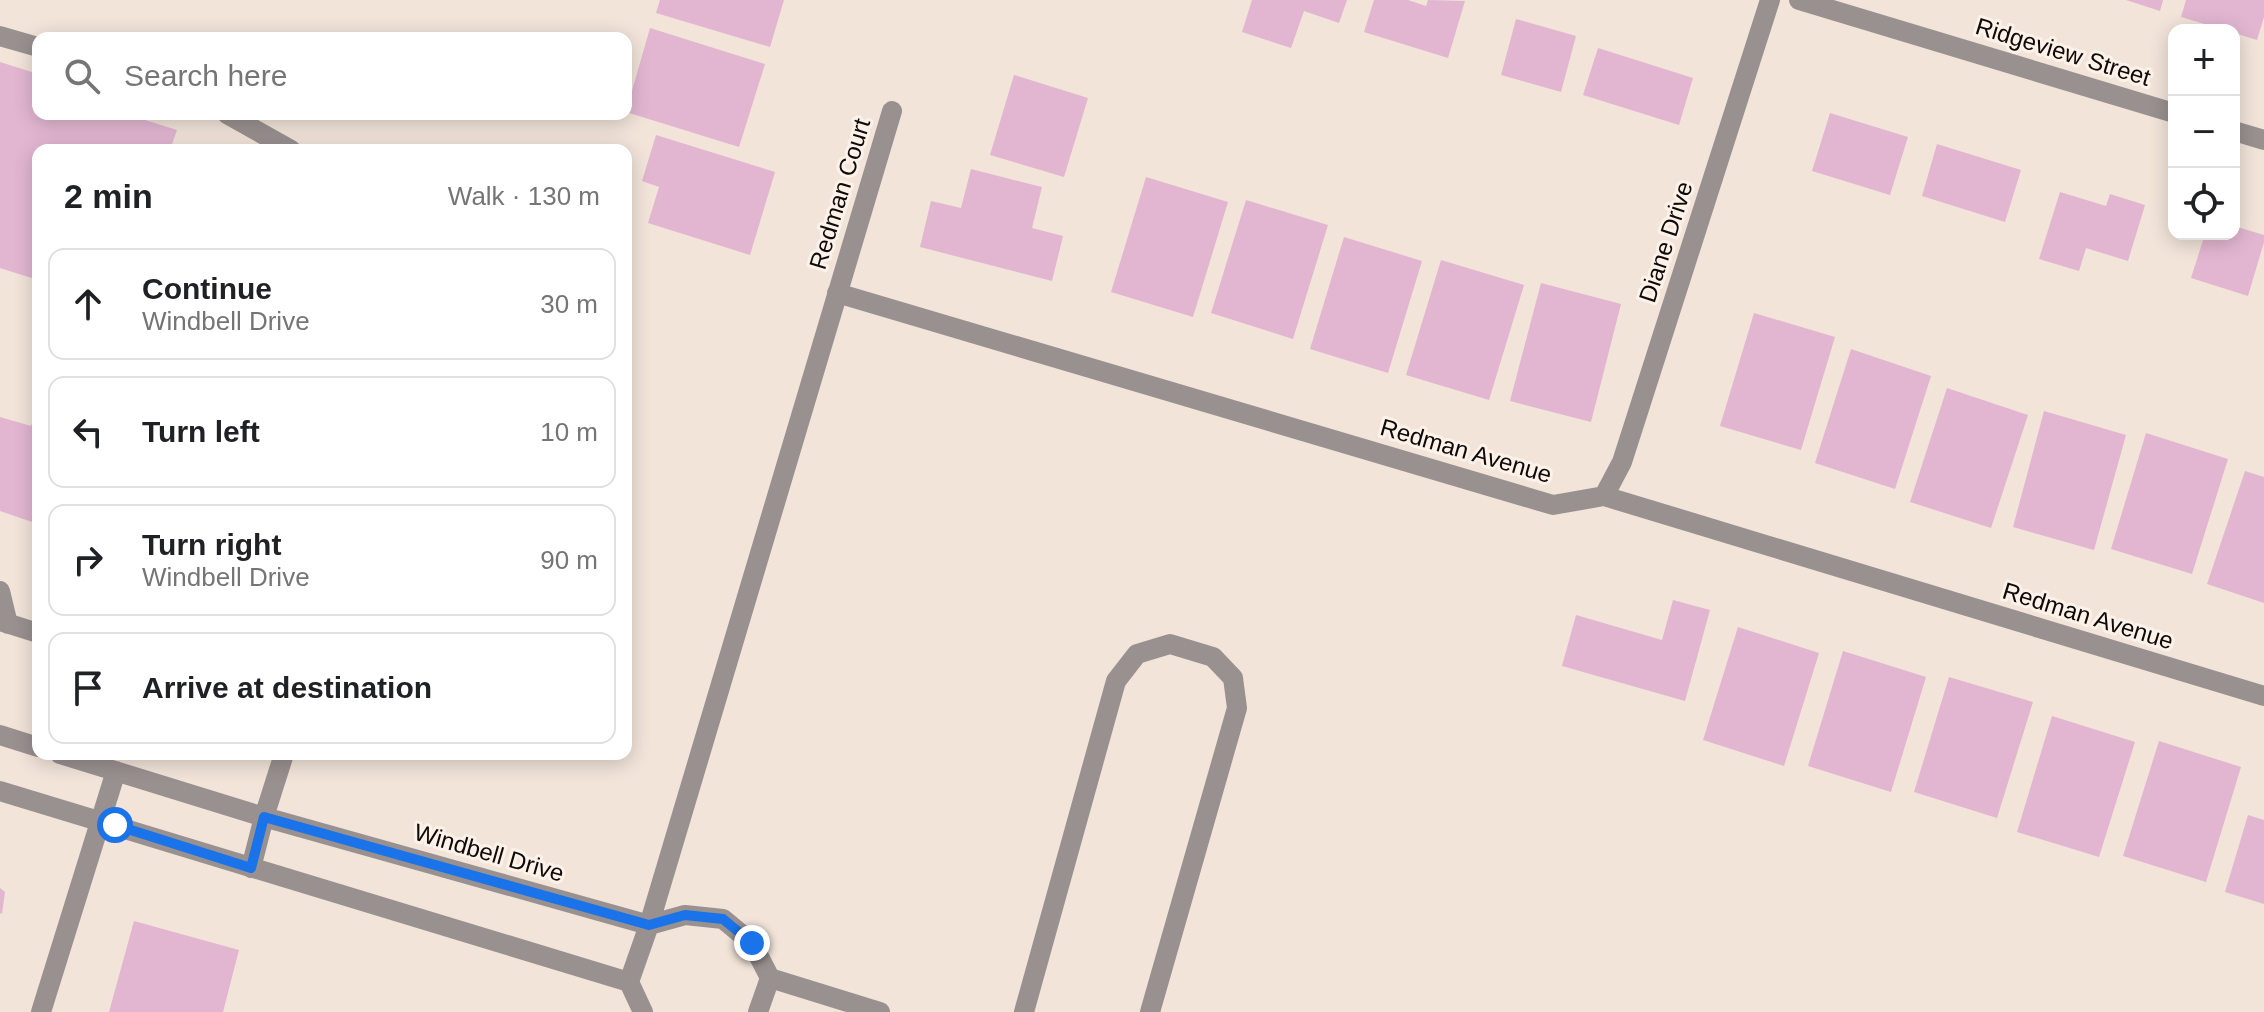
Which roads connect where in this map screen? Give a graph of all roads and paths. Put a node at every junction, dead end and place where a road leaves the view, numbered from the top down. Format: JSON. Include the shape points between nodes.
{"nodes":[{"id":1,"x":1770,"y":0,"type":"edge"},
{"id":2,"x":1799,"y":0,"type":"edge"},
{"id":3,"x":0,"y":36,"type":"edge"},
{"id":4,"x":32,"y":45,"type":"edge"},
{"id":5,"x":892,"y":111,"type":"dead end"},
{"id":6,"x":2168,"y":111,"type":"edge"},
{"id":7,"x":238,"y":120,"type":"edge"},
{"id":8,"x":2240,"y":133,"type":"edge"},
{"id":9,"x":2264,"y":140,"type":"edge"},
{"id":10,"x":280,"y":144,"type":"edge"},
{"id":11,"x":837,"y":293,"type":"junction"},
{"id":12,"x":1604,"y":496,"type":"junction"},
{"id":13,"x":0,"y":591,"type":"edge"},
{"id":14,"x":4,"y":622,"type":"edge"},
{"id":15,"x":32,"y":631,"type":"edge"},
{"id":16,"x":2264,"y":696,"type":"edge"},
{"id":17,"x":0,"y":735,"type":"edge"},
{"id":18,"x":32,"y":745,"type":"edge"},
{"id":19,"x":80,"y":760,"type":"edge"},
{"id":20,"x":282,"y":760,"type":"edge"},
{"id":21,"x":116,"y":771,"type":"junction"},
{"id":22,"x":0,"y":791,"type":"edge"},
{"id":23,"x":264,"y":817,"type":"junction"},
{"id":24,"x":101,"y":821,"type":"junction"},
{"id":25,"x":251,"y":868,"type":"junction"},
{"id":26,"x":649,"y":925,"type":"junction"},
{"id":27,"x":770,"y":978,"type":"junction"},
{"id":28,"x":629,"y":982,"type":"junction"},
{"id":29,"x":41,"y":1012,"type":"edge"},
{"id":30,"x":643,"y":1012,"type":"edge"},
{"id":31,"x":758,"y":1012,"type":"edge"},
{"id":32,"x":880,"y":1012,"type":"edge"},
{"id":33,"x":1024,"y":1012,"type":"edge"},
{"id":34,"x":1150,"y":1012,"type":"edge"}],
"edges":[{"from":1,"to":12,"type":"street","name":"Diane Drive","via":[[1622,462]]},
{"from":2,"to":6,"type":"street","name":"Ridgeview Street"},
{"from":3,"to":4,"type":"street"},
{"from":5,"to":11,"type":"street","name":"Redman Court"},
{"from":7,"to":10,"type":"street"},
{"from":8,"to":9,"type":"street"},
{"from":11,"to":12,"type":"street","name":"Redman Avenue","via":[[1553,505]]},
{"from":11,"to":26,"type":"street","name":"Redman Court"},
{"from":12,"to":16,"type":"street","name":"Redman Avenue"},
{"from":13,"to":14,"type":"street"},
{"from":14,"to":15,"type":"street"},
{"from":17,"to":18,"type":"street"},
{"from":19,"to":21,"type":"street","name":"Windbell Drive"},
{"from":20,"to":23,"type":"street"},
{"from":21,"to":23,"type":"street","name":"Windbell Drive"},
{"from":21,"to":24,"type":"street"},
{"from":22,"to":24,"type":"street"},
{"from":23,"to":25,"type":"street"},
{"from":23,"to":26,"type":"street","name":"Windbell Drive"},
{"from":24,"to":25,"type":"street"},
{"from":24,"to":29,"type":"street"},
{"from":25,"to":28,"type":"street"},
{"from":26,"to":27,"type":"street","name":"Windbell Drive","via":[[685,915],[723,919],[752,943]]},
{"from":26,"to":28,"type":"street","name":"Redman Court"},
{"from":27,"to":31,"type":"street"},
{"from":27,"to":32,"type":"street"},
{"from":28,"to":30,"type":"street"},
{"from":33,"to":34,"type":"street","via":[[1116,681],[1137,654],[1170,644],[1213,657],[1233,678],[1237,708]]}]}
